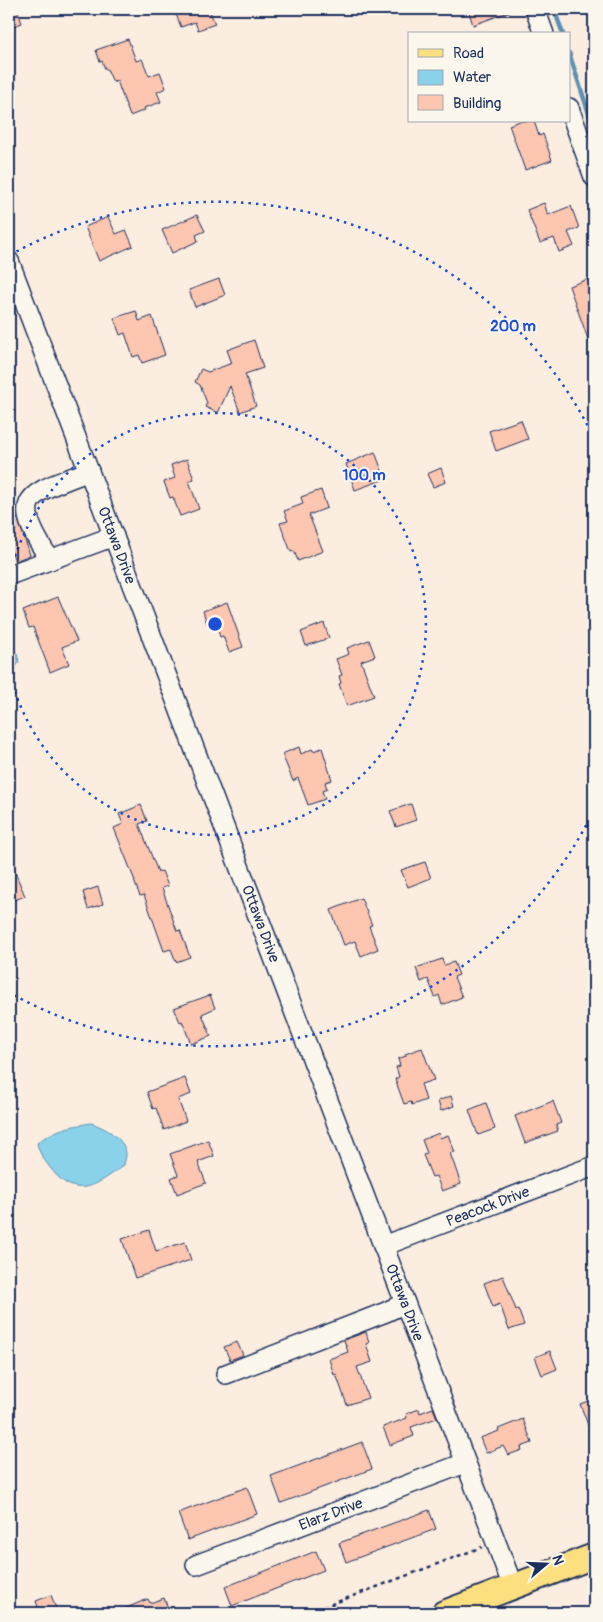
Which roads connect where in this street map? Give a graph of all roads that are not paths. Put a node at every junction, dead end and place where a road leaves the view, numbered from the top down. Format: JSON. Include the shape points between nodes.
{"nodes":[{"id":1,"x":535,"y":9,"type":"edge"},
{"id":2,"x":543,"y":32,"type":"edge"},
{"id":3,"x":570,"y":111,"type":"edge"},
{"id":4,"x":594,"y":177,"type":"edge"},
{"id":5,"x":9,"y":261,"type":"edge"},
{"id":6,"x":89,"y":471,"type":"junction"},
{"id":7,"x":114,"y":536,"type":"junction"},
{"id":8,"x":50,"y":560,"type":"junction"},
{"id":9,"x":9,"y":574,"type":"edge"},
{"id":10,"x":594,"y":1166,"type":"edge"},
{"id":11,"x":383,"y":1246,"type":"junction"},
{"id":12,"x":405,"y":1303,"type":"junction"},
{"id":13,"x":226,"y":1374,"type":"dead end"},
{"id":14,"x":465,"y":1463,"type":"junction"},
{"id":15,"x":594,"y":1556,"type":"edge"},
{"id":16,"x":196,"y":1565,"type":"dead end"},
{"id":17,"x":513,"y":1587,"type":"junction"},
{"id":18,"x":444,"y":1613,"type":"edge"}],
"edges":[{"from":1,"to":2,"type":"street"},
{"from":3,"to":4,"type":"street"},
{"from":5,"to":6,"type":"street","name":"Ottawa Drive"},
{"from":6,"to":7,"type":"street","name":"Ottawa Drive"},
{"from":6,"to":8,"type":"street","via":[[38,491],[30,500],[27,511],[30,526]]},
{"from":7,"to":8,"type":"street"},
{"from":7,"to":11,"type":"street","name":"Ottawa Drive"},
{"from":8,"to":9,"type":"street"},
{"from":10,"to":11,"type":"street","name":"Peacock Drive"},
{"from":11,"to":12,"type":"street","name":"Ottawa Drive"},
{"from":12,"to":13,"type":"street"},
{"from":12,"to":14,"type":"street","name":"Ottawa Drive"},
{"from":14,"to":16,"type":"street","name":"Elarz Drive"},
{"from":14,"to":17,"type":"street","name":"Ottawa Drive"},
{"from":15,"to":17,"type":"main road"},
{"from":17,"to":18,"type":"main road"}]}
